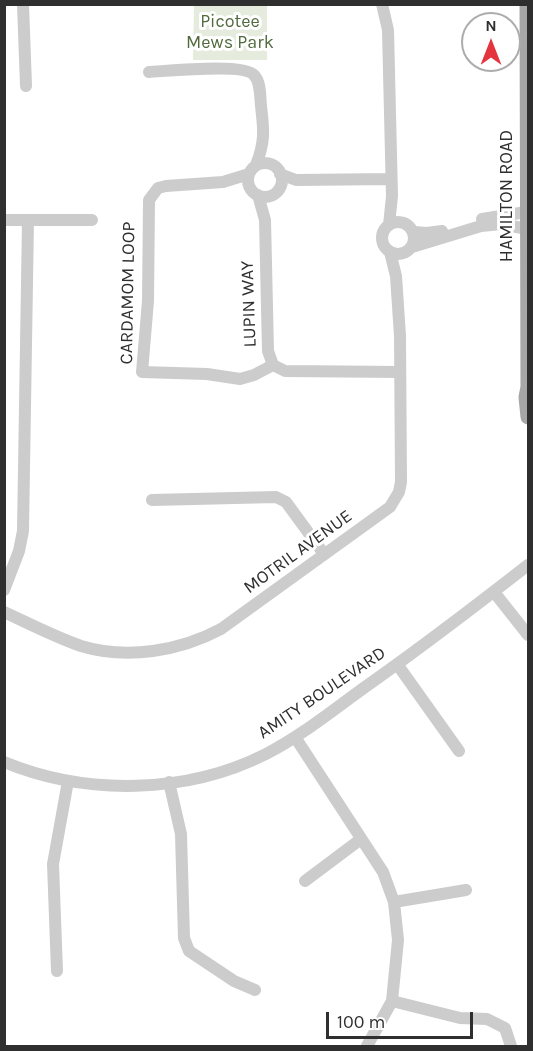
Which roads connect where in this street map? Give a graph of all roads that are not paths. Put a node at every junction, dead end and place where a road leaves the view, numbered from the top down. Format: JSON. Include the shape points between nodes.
{"nodes":[{"id":1,"x":23,"y":4,"type":"edge"},
{"id":2,"x":382,"y":4,"type":"edge"},
{"id":3,"x":527,"y":4,"type":"edge"},
{"id":4,"x":149,"y":72,"type":"dead end"},
{"id":5,"x":26,"y":86,"type":"dead end"},
{"id":6,"x":264,"y":145,"type":"junction"},
{"id":7,"x":253,"y":170,"type":"junction"},
{"id":8,"x":276,"y":170,"type":"junction"},
{"id":9,"x":391,"y":179,"type":"junction"},
{"id":10,"x":296,"y":180,"type":"junction"},
{"id":11,"x":223,"y":182,"type":"junction"},
{"id":12,"x":276,"y":191,"type":"junction"},
{"id":13,"x":254,"y":192,"type":"junction"},
{"id":14,"x":392,"y":196,"type":"junction"},
{"id":15,"x":526,"y":212,"type":"junction"},
{"id":16,"x":4,"y":220,"type":"edge"},
{"id":17,"x":28,"y":220,"type":"junction"},
{"id":18,"x":92,"y":220,"type":"dead end"},
{"id":19,"x":265,"y":220,"type":"junction"},
{"id":20,"x":403,"y":222,"type":"junction"},
{"id":21,"x":389,"y":225,"type":"junction"},
{"id":22,"x":527,"y":229,"type":"junction"},
{"id":23,"x":414,"y":232,"type":"junction"},
{"id":24,"x":409,"y":250,"type":"junction"},
{"id":25,"x":390,"y":252,"type":"junction"},
{"id":26,"x":396,"y":276,"type":"junction"},
{"id":27,"x":273,"y":365,"type":"junction"},
{"id":28,"x":400,"y":372,"type":"junction"},
{"id":29,"x":528,"y":388,"type":"edge"},
{"id":30,"x":528,"y":417,"type":"edge"},
{"id":31,"x":152,"y":500,"type":"dead end"},
{"id":32,"x":324,"y":554,"type":"junction"},
{"id":33,"x":528,"y":565,"type":"edge"},
{"id":34,"x":4,"y":590,"type":"edge"},
{"id":35,"x":494,"y":592,"type":"junction"},
{"id":36,"x":4,"y":612,"type":"edge"},
{"id":37,"x":528,"y":635,"type":"edge"},
{"id":38,"x":398,"y":664,"type":"junction"},
{"id":39,"x":295,"y":737,"type":"junction"},
{"id":40,"x":459,"y":752,"type":"dead end"},
{"id":41,"x":4,"y":762,"type":"edge"},
{"id":42,"x":68,"y":781,"type":"junction"},
{"id":43,"x":169,"y":782,"type":"junction"},
{"id":44,"x":361,"y":839,"type":"junction"},
{"id":45,"x":305,"y":881,"type":"dead end"},
{"id":46,"x":466,"y":890,"type":"dead end"},
{"id":47,"x":394,"y":902,"type":"junction"},
{"id":48,"x":57,"y":971,"type":"dead end"},
{"id":49,"x":255,"y":990,"type":"dead end"},
{"id":50,"x":392,"y":1001,"type":"junction"},
{"id":51,"x":366,"y":1047,"type":"edge"},
{"id":52,"x":512,"y":1047,"type":"edge"}],
"edges":[{"from":1,"to":5,"type":"street"},
{"from":2,"to":9,"type":"street","via":[[388,30]]},
{"from":3,"to":15,"type":"main road","name":"HAMILTON ROAD"},
{"from":4,"to":6,"type":"street","via":[[233,68],[249,71],[258,81]]},
{"from":6,"to":7,"type":"street"},
{"from":6,"to":8,"type":"street"},
{"from":7,"to":8,"type":"street","via":[[264,163]]},
{"from":7,"to":11,"type":"street","name":"CARDAMOM LOOP"},
{"from":7,"to":13,"type":"street","via":[[248,179]]},
{"from":8,"to":10,"type":"street"},
{"from":8,"to":12,"type":"street","via":[[282,179]]},
{"from":9,"to":10,"type":"street"},
{"from":9,"to":14,"type":"street"},
{"from":10,"to":12,"type":"street"},
{"from":11,"to":13,"type":"street","name":"CARDAMOM LOOP"},
{"from":11,"to":27,"type":"street","name":"CARDAMOM LOOP","via":[[166,186],[158,188],[149,200],[148,301],[142,372],[240,379]]},
{"from":12,"to":13,"type":"street","via":[[265,197]]},
{"from":12,"to":19,"type":"street","name":"LUPIN WAY"},
{"from":13,"to":19,"type":"street","name":"LUPIN WAY"},
{"from":14,"to":20,"type":"street"},
{"from":14,"to":21,"type":"street"},
{"from":15,"to":22,"type":"main road","name":"HAMILTON ROAD"},
{"from":15,"to":23,"type":"street","via":[[442,231]]},
{"from":16,"to":17,"type":"street"},
{"from":17,"to":18,"type":"street"},
{"from":17,"to":34,"type":"street","via":[[23,531]]},
{"from":19,"to":27,"type":"street","name":"LUPIN WAY","via":[[268,351]]},
{"from":20,"to":21,"type":"street"},
{"from":20,"to":23,"type":"street"},
{"from":21,"to":25,"type":"street","via":[[382,239]]},
{"from":22,"to":24,"type":"street","via":[[501,224],[481,226]]},
{"from":22,"to":29,"type":"main road","name":"HAMILTON ROAD"},
{"from":23,"to":24,"type":"street"},
{"from":24,"to":25,"type":"street","via":[[397,255]]},
{"from":24,"to":26,"type":"street","name":"MOTRIL AVENUE"},
{"from":25,"to":26,"type":"street","name":"MOTRIL AVENUE"},
{"from":26,"to":28,"type":"street","name":"MOTRIL AVENUE"},
{"from":27,"to":28,"type":"street","name":"LUPIN WAY","via":[[285,372]]},
{"from":28,"to":32,"type":"street","name":"MOTRIL AVENUE","via":[[399,492],[384,513]]},
{"from":29,"to":30,"type":"main road","name":"HAMILTON ROAD"},
{"from":31,"to":32,"type":"street","via":[[276,497],[286,502]]},
{"from":32,"to":36,"type":"street","name":"MOTRIL AVENUE","via":[[221,629],[174,648],[96,650]]},
{"from":33,"to":35,"type":"street","name":"AMITY BOULEVARD"},
{"from":35,"to":37,"type":"street"},
{"from":35,"to":38,"type":"street","name":"AMITY BOULEVARD"},
{"from":38,"to":39,"type":"street","name":"AMITY BOULEVARD"},
{"from":38,"to":40,"type":"street"},
{"from":39,"to":43,"type":"street","name":"AMITY BOULEVARD","via":[[247,763]]},
{"from":39,"to":44,"type":"street"},
{"from":41,"to":42,"type":"street","name":"AMITY BOULEVARD"},
{"from":42,"to":43,"type":"street","name":"AMITY BOULEVARD","via":[[126,786]]},
{"from":42,"to":48,"type":"street","via":[[53,864]]},
{"from":43,"to":49,"type":"street","via":[[181,834],[186,956]]},
{"from":44,"to":45,"type":"street"},
{"from":44,"to":47,"type":"street","via":[[383,872]]},
{"from":46,"to":47,"type":"street"},
{"from":47,"to":50,"type":"street","via":[[398,939]]},
{"from":50,"to":51,"type":"street"},
{"from":50,"to":52,"type":"street","via":[[459,1018],[488,1019],[504,1028]]}]}
